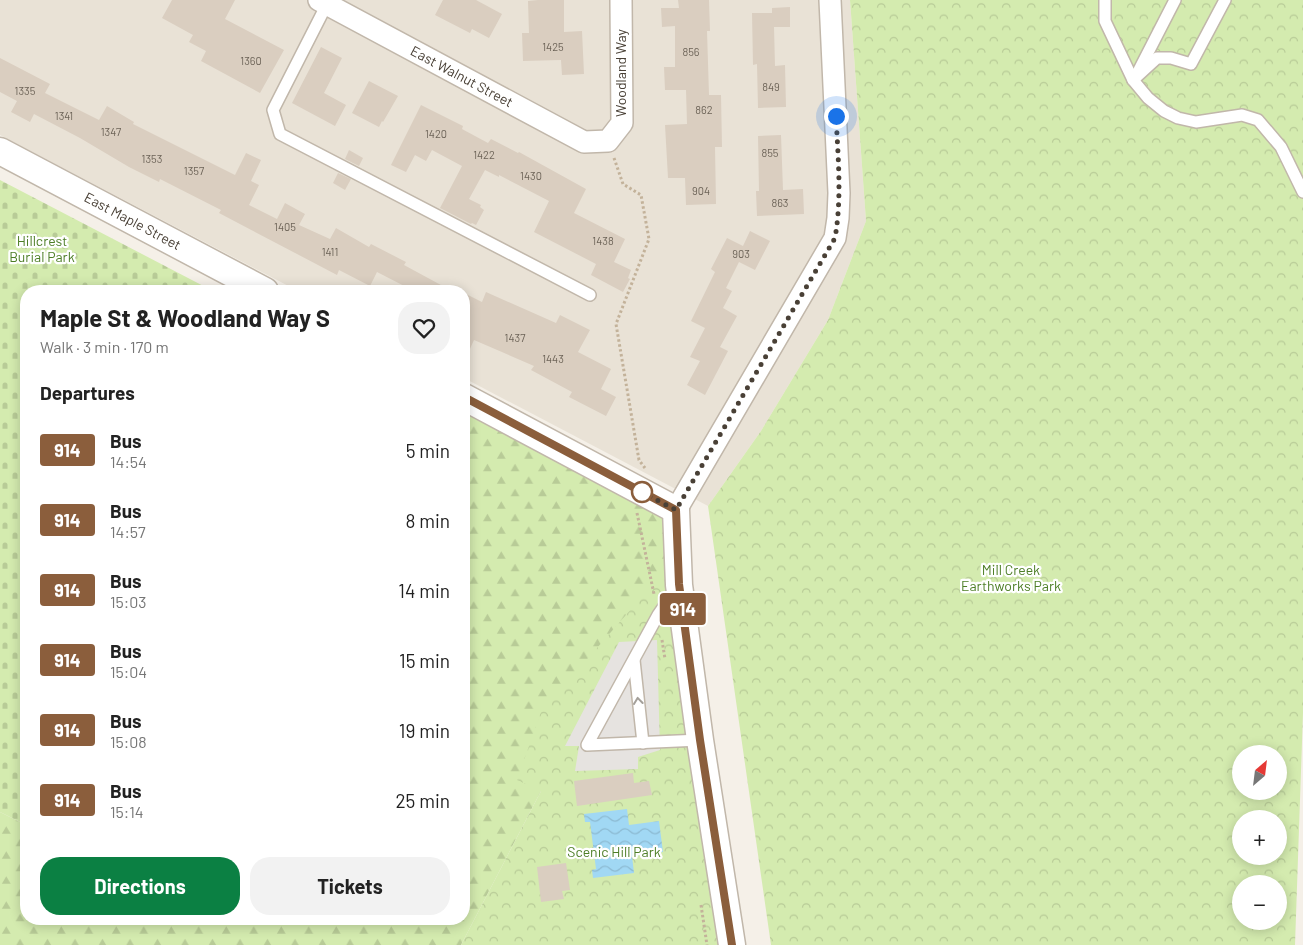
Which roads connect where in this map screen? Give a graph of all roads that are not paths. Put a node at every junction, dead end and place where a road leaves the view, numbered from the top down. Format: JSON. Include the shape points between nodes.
{"nodes":[{"id":1,"x":621,"y":0,"type":"edge"},
{"id":2,"x":830,"y":0,"type":"edge"},
{"id":3,"x":1104,"y":0,"type":"edge"},
{"id":4,"x":1175,"y":0,"type":"edge"},
{"id":5,"x":1225,"y":0,"type":"edge"},
{"id":6,"x":323,"y":2,"type":"edge"},
{"id":7,"x":1133,"y":80,"type":"junction"},
{"id":8,"x":608,"y":141,"type":"joint"},
{"id":9,"x":0,"y":151,"type":"edge"},
{"id":10,"x":1303,"y":192,"type":"edge"},
{"id":11,"x":254,"y":285,"type":"edge"},
{"id":12,"x":590,"y":295,"type":"dead end"},
{"id":13,"x":470,"y":400,"type":"edge"},
{"id":14,"x":676,"y":510,"type":"junction"},
{"id":15,"x":679,"y":584,"type":"junction"},
{"id":16,"x":634,"y":660,"type":"junction"},
{"id":17,"x":700,"y":740,"type":"junction"},
{"id":18,"x":643,"y":743,"type":"junction"},
{"id":19,"x":732,"y":945,"type":"edge"}],
"edges":[{"from":1,"to":8,"type":"street","name":"Woodland Way","via":[[622,123]]},
{"from":2,"to":14,"type":"street","via":[[839,193],[835,238]]},
{"from":3,"to":7,"type":"lane","via":[[1105,21]]},
{"from":4,"to":7,"type":"lane"},
{"from":5,"to":7,"type":"lane","via":[[1192,64],[1157,58]]},
{"from":6,"to":8,"type":"street","name":"East Walnut Street","via":[[584,142]]},
{"from":6,"to":12,"type":"lane","via":[[273,110],[280,134]]},
{"from":7,"to":10,"type":"lane","via":[[1148,98],[1178,118],[1196,122],[1242,115],[1258,120],[1281,147]]},
{"from":9,"to":11,"type":"street","name":"East Maple Street"},
{"from":13,"to":14,"type":"street"},
{"from":14,"to":15,"type":"street"},
{"from":15,"to":16,"type":"lane"},
{"from":15,"to":17,"type":"street"},
{"from":18,"to":16,"type":"lane","one_way":true},
{"from":16,"to":18,"type":"lane","via":[[586,745]]},
{"from":17,"to":18,"type":"lane"},
{"from":17,"to":19,"type":"street"}]}
